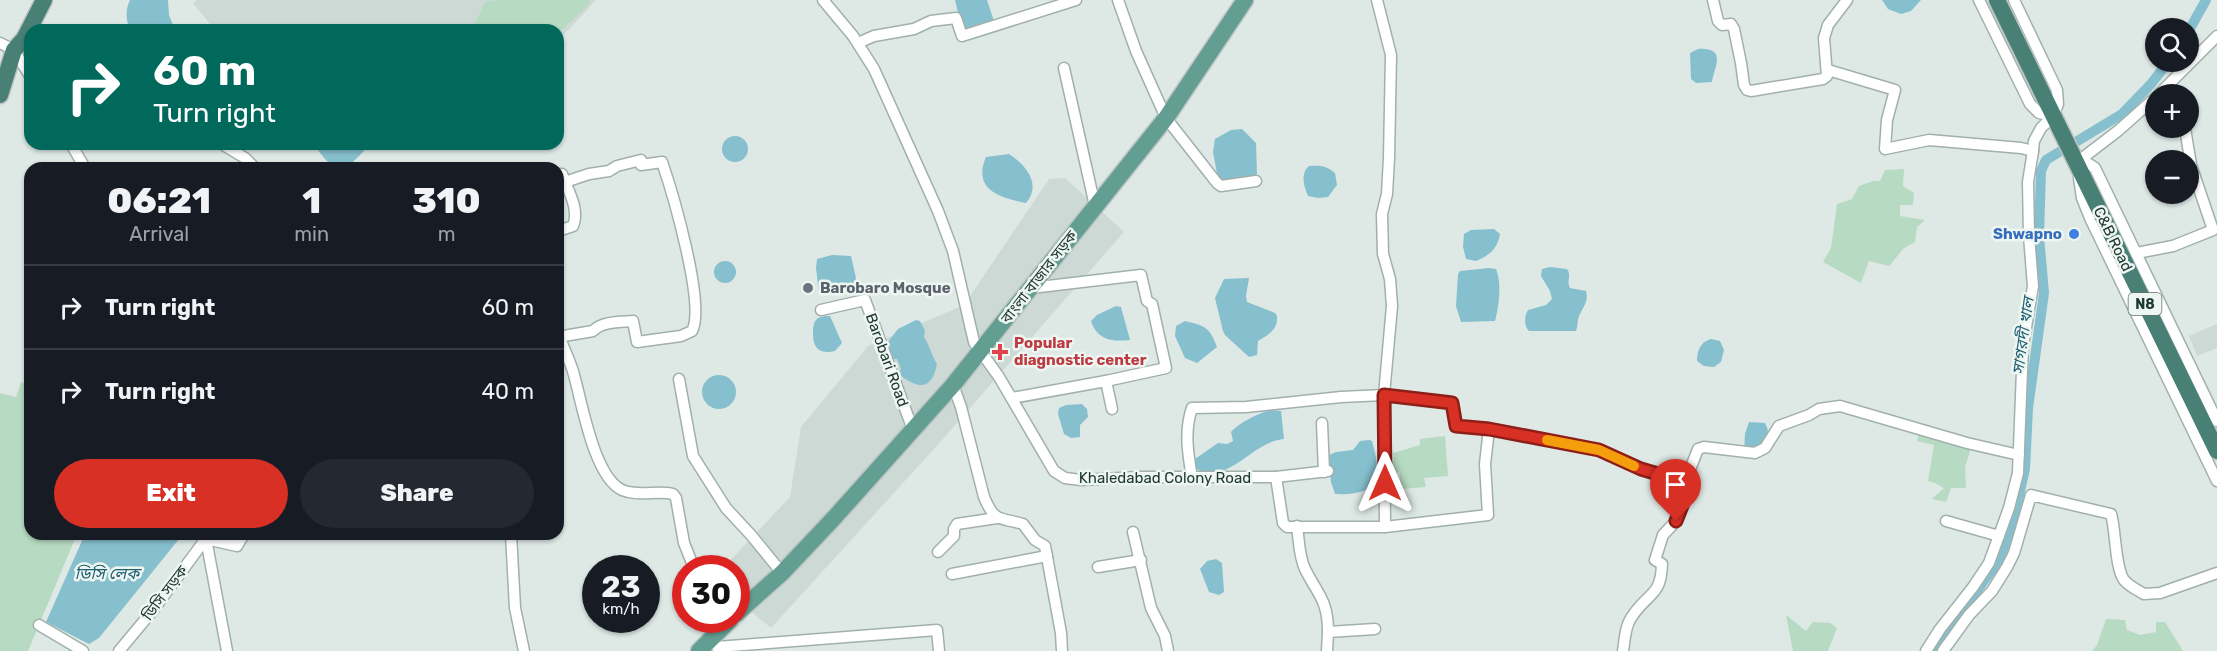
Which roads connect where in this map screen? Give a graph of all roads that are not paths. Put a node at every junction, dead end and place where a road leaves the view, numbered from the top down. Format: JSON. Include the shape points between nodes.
{"nodes":[{"id":1,"x":36,"y":0,"type":"edge"},
{"id":2,"x":44,"y":0,"type":"edge"},
{"id":3,"x":823,"y":0,"type":"edge"},
{"id":4,"x":1076,"y":0,"type":"edge"},
{"id":5,"x":1118,"y":0,"type":"edge"},
{"id":6,"x":1245,"y":0,"type":"edge"},
{"id":7,"x":1377,"y":0,"type":"edge"},
{"id":8,"x":1713,"y":0,"type":"edge"},
{"id":9,"x":1847,"y":0,"type":"edge"},
{"id":10,"x":1979,"y":0,"type":"edge"},
{"id":11,"x":1996,"y":0,"type":"edge"},
{"id":12,"x":2014,"y":0,"type":"edge"},
{"id":13,"x":24,"y":24,"type":"edge"},
{"id":14,"x":32,"y":24,"type":"edge"},
{"id":15,"x":24,"y":25,"type":"edge"},
{"id":16,"x":24,"y":39,"type":"edge"},
{"id":17,"x":2215,"y":42,"type":"edge"},
{"id":18,"x":858,"y":44,"type":"junction"},
{"id":19,"x":7,"y":46,"type":"edge"},
{"id":20,"x":24,"y":68,"type":"edge"},
{"id":21,"x":1064,"y":68,"type":"dead end"},
{"id":22,"x":1828,"y":70,"type":"junction"},
{"id":23,"x":0,"y":71,"type":"edge"},
{"id":24,"x":2172,"y":84,"type":"edge"},
{"id":25,"x":0,"y":95,"type":"edge"},
{"id":26,"x":2145,"y":108,"type":"edge"},
{"id":27,"x":2054,"y":116,"type":"junction"},
{"id":28,"x":1166,"y":118,"type":"junction"},
{"id":29,"x":2187,"y":138,"type":"edge"},
{"id":30,"x":232,"y":150,"type":"edge"},
{"id":31,"x":2033,"y":151,"type":"junction"},
{"id":32,"x":2075,"y":160,"type":"junction"},
{"id":33,"x":249,"y":162,"type":"edge"},
{"id":34,"x":564,"y":178,"type":"edge"},
{"id":35,"x":564,"y":181,"type":"edge"},
{"id":36,"x":1256,"y":181,"type":"dead end"},
{"id":37,"x":1095,"y":206,"type":"junction"},
{"id":38,"x":564,"y":229,"type":"edge"},
{"id":39,"x":2137,"y":253,"type":"junction"},
{"id":40,"x":1031,"y":288,"type":"junction"},
{"id":41,"x":821,"y":310,"type":"dead end"},
{"id":42,"x":564,"y":337,"type":"edge"},
{"id":43,"x":564,"y":348,"type":"edge"},
{"id":44,"x":981,"y":350,"type":"junction"},
{"id":45,"x":679,"y":379,"type":"dead end"},
{"id":46,"x":1106,"y":381,"type":"junction"},
{"id":47,"x":953,"y":386,"type":"junction"},
{"id":48,"x":1384,"y":395,"type":"junction"},
{"id":49,"x":1011,"y":398,"type":"junction"},
{"id":50,"x":1112,"y":409,"type":"dead end"},
{"id":51,"x":2216,"y":416,"type":"edge"},
{"id":52,"x":1322,"y":423,"type":"dead end"},
{"id":53,"x":1489,"y":429,"type":"junction"},
{"id":54,"x":914,"y":430,"type":"junction"},
{"id":55,"x":2217,"y":451,"type":"edge"},
{"id":56,"x":2019,"y":455,"type":"junction"},
{"id":57,"x":1276,"y":477,"type":"junction"},
{"id":58,"x":1192,"y":478,"type":"junction"},
{"id":59,"x":2217,"y":481,"type":"edge"},
{"id":60,"x":1685,"y":482,"type":"junction"},
{"id":61,"x":997,"y":518,"type":"junction"},
{"id":62,"x":1946,"y":521,"type":"dead end"},
{"id":63,"x":1297,"y":526,"type":"junction"},
{"id":64,"x":1385,"y":527,"type":"junction"},
{"id":65,"x":1133,"y":532,"type":"dead end"},
{"id":66,"x":1999,"y":536,"type":"junction"},
{"id":67,"x":205,"y":540,"type":"edge"},
{"id":68,"x":208,"y":540,"type":"edge"},
{"id":69,"x":217,"y":540,"type":"edge"},
{"id":70,"x":240,"y":540,"type":"edge"},
{"id":71,"x":511,"y":540,"type":"edge"},
{"id":72,"x":938,"y":552,"type":"dead end"},
{"id":73,"x":689,"y":555,"type":"edge"},
{"id":74,"x":1047,"y":556,"type":"junction"},
{"id":75,"x":1141,"y":560,"type":"junction"},
{"id":76,"x":1098,"y":567,"type":"dead end"},
{"id":77,"x":782,"y":573,"type":"junction"},
{"id":78,"x":2217,"y":573,"type":"edge"},
{"id":79,"x":952,"y":574,"type":"dead end"},
{"id":80,"x":750,"y":602,"type":"edge"},
{"id":81,"x":39,"y":625,"type":"dead end"},
{"id":82,"x":1375,"y":629,"type":"dead end"},
{"id":83,"x":1328,"y":632,"type":"junction"},
{"id":84,"x":715,"y":633,"type":"edge"},
{"id":85,"x":750,"y":633,"type":"edge"},
{"id":86,"x":83,"y":651,"type":"edge"},
{"id":87,"x":119,"y":651,"type":"edge"},
{"id":88,"x":227,"y":651,"type":"edge"},
{"id":89,"x":524,"y":651,"type":"edge"},
{"id":90,"x":699,"y":651,"type":"edge"},
{"id":91,"x":939,"y":651,"type":"edge"},
{"id":92,"x":1062,"y":651,"type":"edge"},
{"id":93,"x":1168,"y":651,"type":"edge"},
{"id":94,"x":1327,"y":651,"type":"edge"},
{"id":95,"x":1623,"y":651,"type":"edge"},
{"id":96,"x":1926,"y":651,"type":"edge"},
{"id":97,"x":1943,"y":651,"type":"edge"}],
"edges":[{"from":1,"to":13,"type":"highway"},
{"from":2,"to":14,"type":"highway"},
{"from":3,"to":18,"type":"street","name":"Khaledabad Colony Road"},
{"from":4,"to":18,"type":"street","via":[[962,36],[956,18],[874,36]]},
{"from":5,"to":28,"type":"street"},
{"from":6,"to":28,"type":"main road","name":"বাংলা বাজার সড়ক"},
{"from":7,"to":48,"type":"street","via":[[1391,55],[1389,158],[1382,240],[1392,306]]},
{"from":8,"to":22,"type":"street","via":[[1718,21],[1731,24],[1734,29],[1747,90],[1823,79]]},
{"from":9,"to":22,"type":"street","via":[[1828,25],[1824,38]]},
{"from":10,"to":27,"type":"street","via":[[2030,104],[2039,113]]},
{"from":11,"to":27,"type":"highway","number":"N8"},
{"from":12,"to":27,"type":"street","via":[[2056,90],[2058,104]]},
{"from":15,"to":19,"type":"highway"},
{"from":16,"to":19,"type":"highway"},
{"from":17,"to":24,"type":"street"},
{"from":18,"to":44,"type":"street","name":"Khaledabad Colony Road","via":[[874,69],[938,211],[953,251],[974,342]]},
{"from":19,"to":20,"type":"street"},
{"from":19,"to":23,"type":"highway"},
{"from":19,"to":25,"type":"highway"},
{"from":21,"to":37,"type":"street"},
{"from":22,"to":31,"type":"street","via":[[1895,90],[1887,120],[1886,149],[1929,141]]},
{"from":26,"to":32,"type":"street"},
{"from":27,"to":31,"type":"street","via":[[2041,129]]},
{"from":27,"to":32,"type":"highway","number":"N8"},
{"from":28,"to":36,"type":"street","via":[[1221,186]]},
{"from":28,"to":37,"type":"main road","name":"বাংলা বাজার সড়ক"},
{"from":29,"to":39,"type":"street","via":[[2191,165],[2213,230],[2173,246]]},
{"from":30,"to":33,"type":"street"},
{"from":31,"to":56,"type":"street","via":[[2028,183],[2033,285],[2023,345]]},
{"from":32,"to":39,"type":"street","via":[[2095,168]]},
{"from":32,"to":55,"type":"highway","name":"C&B Road","number":"N8"},
{"from":32,"to":59,"type":"street","via":[[2090,218]]},
{"from":34,"to":42,"type":"street","via":[[609,171],[641,160],[641,165],[662,162],[683,235],[696,320],[692,330],[681,336],[637,342],[633,321],[614,322]]},
{"from":35,"to":38,"type":"street","via":[[576,211],[573,226]]},
{"from":37,"to":40,"type":"main road","name":"বাংলা বাজার সড়ক"},
{"from":39,"to":51,"type":"street"},
{"from":40,"to":44,"type":"main road","name":"বাংলা বাজার সড়ক"},
{"from":40,"to":46,"type":"street","via":[[1141,275],[1147,302],[1152,304],[1166,368]]},
{"from":41,"to":54,"type":"street","name":"Barobari Road","via":[[865,300]]},
{"from":43,"to":73,"type":"street","via":[[605,472],[621,489],[673,494]]},
{"from":44,"to":47,"type":"main road","name":"বাংলা বাজার সড়ক"},
{"from":44,"to":49,"type":"street","name":"Khaledabad Colony Road"},
{"from":45,"to":77,"type":"street","via":[[693,456],[726,508]]},
{"from":46,"to":49,"type":"street"},
{"from":46,"to":50,"type":"street"},
{"from":47,"to":54,"type":"main road","name":"বাংলা বাজার সড়ক"},
{"from":47,"to":61,"type":"street","via":[[984,497]]},
{"from":48,"to":53,"type":"street","via":[[1452,403],[1456,426]]},
{"from":48,"to":58,"type":"street","via":[[1192,408],[1187,448]]},
{"from":48,"to":64,"type":"street"},
{"from":49,"to":58,"type":"street","name":"Khaledabad Colony Road","via":[[1054,471],[1065,478]]},
{"from":52,"to":57,"type":"street","name":"Khaledabad Colony Road","via":[[1326,472]]},
{"from":53,"to":60,"type":"street","via":[[1599,450],[1641,469]]},
{"from":53,"to":64,"type":"street","via":[[1485,464],[1488,515]]},
{"from":54,"to":77,"type":"main road","name":"বাংলা বাজার সড়ক"},
{"from":56,"to":60,"type":"street","via":[[1840,406],[1819,409],[1779,426],[1765,448],[1755,453],[1698,449]]},
{"from":56,"to":66,"type":"street","via":[[2015,485]]},
{"from":57,"to":58,"type":"street","name":"Khaledabad Colony Road"},
{"from":57,"to":63,"type":"street","via":[[1283,523],[1287,527]]},
{"from":60,"to":95,"type":"street","via":[[1685,498],[1676,521],[1663,535],[1657,550],[1655,560],[1662,564],[1660,585],[1632,615]]},
{"from":61,"to":72,"type":"street","via":[[957,524],[954,536]]},
{"from":61,"to":74,"type":"street","via":[[1023,524],[1045,546]]},
{"from":62,"to":66,"type":"street"},
{"from":63,"to":64,"type":"street"},
{"from":63,"to":83,"type":"street","via":[[1304,567],[1327,610]]},
{"from":65,"to":75,"type":"street"},
{"from":66,"to":96,"type":"street","via":[[1979,578]]},
{"from":67,"to":87,"type":"street","name":"ডিসি সড়ক"},
{"from":68,"to":88,"type":"street"},
{"from":69,"to":70,"type":"street","via":[[237,546]]},
{"from":71,"to":89,"type":"street","via":[[515,608]]},
{"from":74,"to":79,"type":"street"},
{"from":74,"to":92,"type":"street"},
{"from":75,"to":76,"type":"street"},
{"from":75,"to":93,"type":"street","via":[[1151,608]]},
{"from":77,"to":80,"type":"main road","name":"বাংলা বাজার সড়ক"},
{"from":78,"to":97,"type":"street","via":[[2144,594],[2124,579],[2111,514],[2031,495],[2007,567]]},
{"from":81,"to":86,"type":"street"},
{"from":82,"to":83,"type":"street"},
{"from":83,"to":94,"type":"street"},
{"from":84,"to":90,"type":"main road"},
{"from":85,"to":91,"type":"street","via":[[937,630]]}]}
